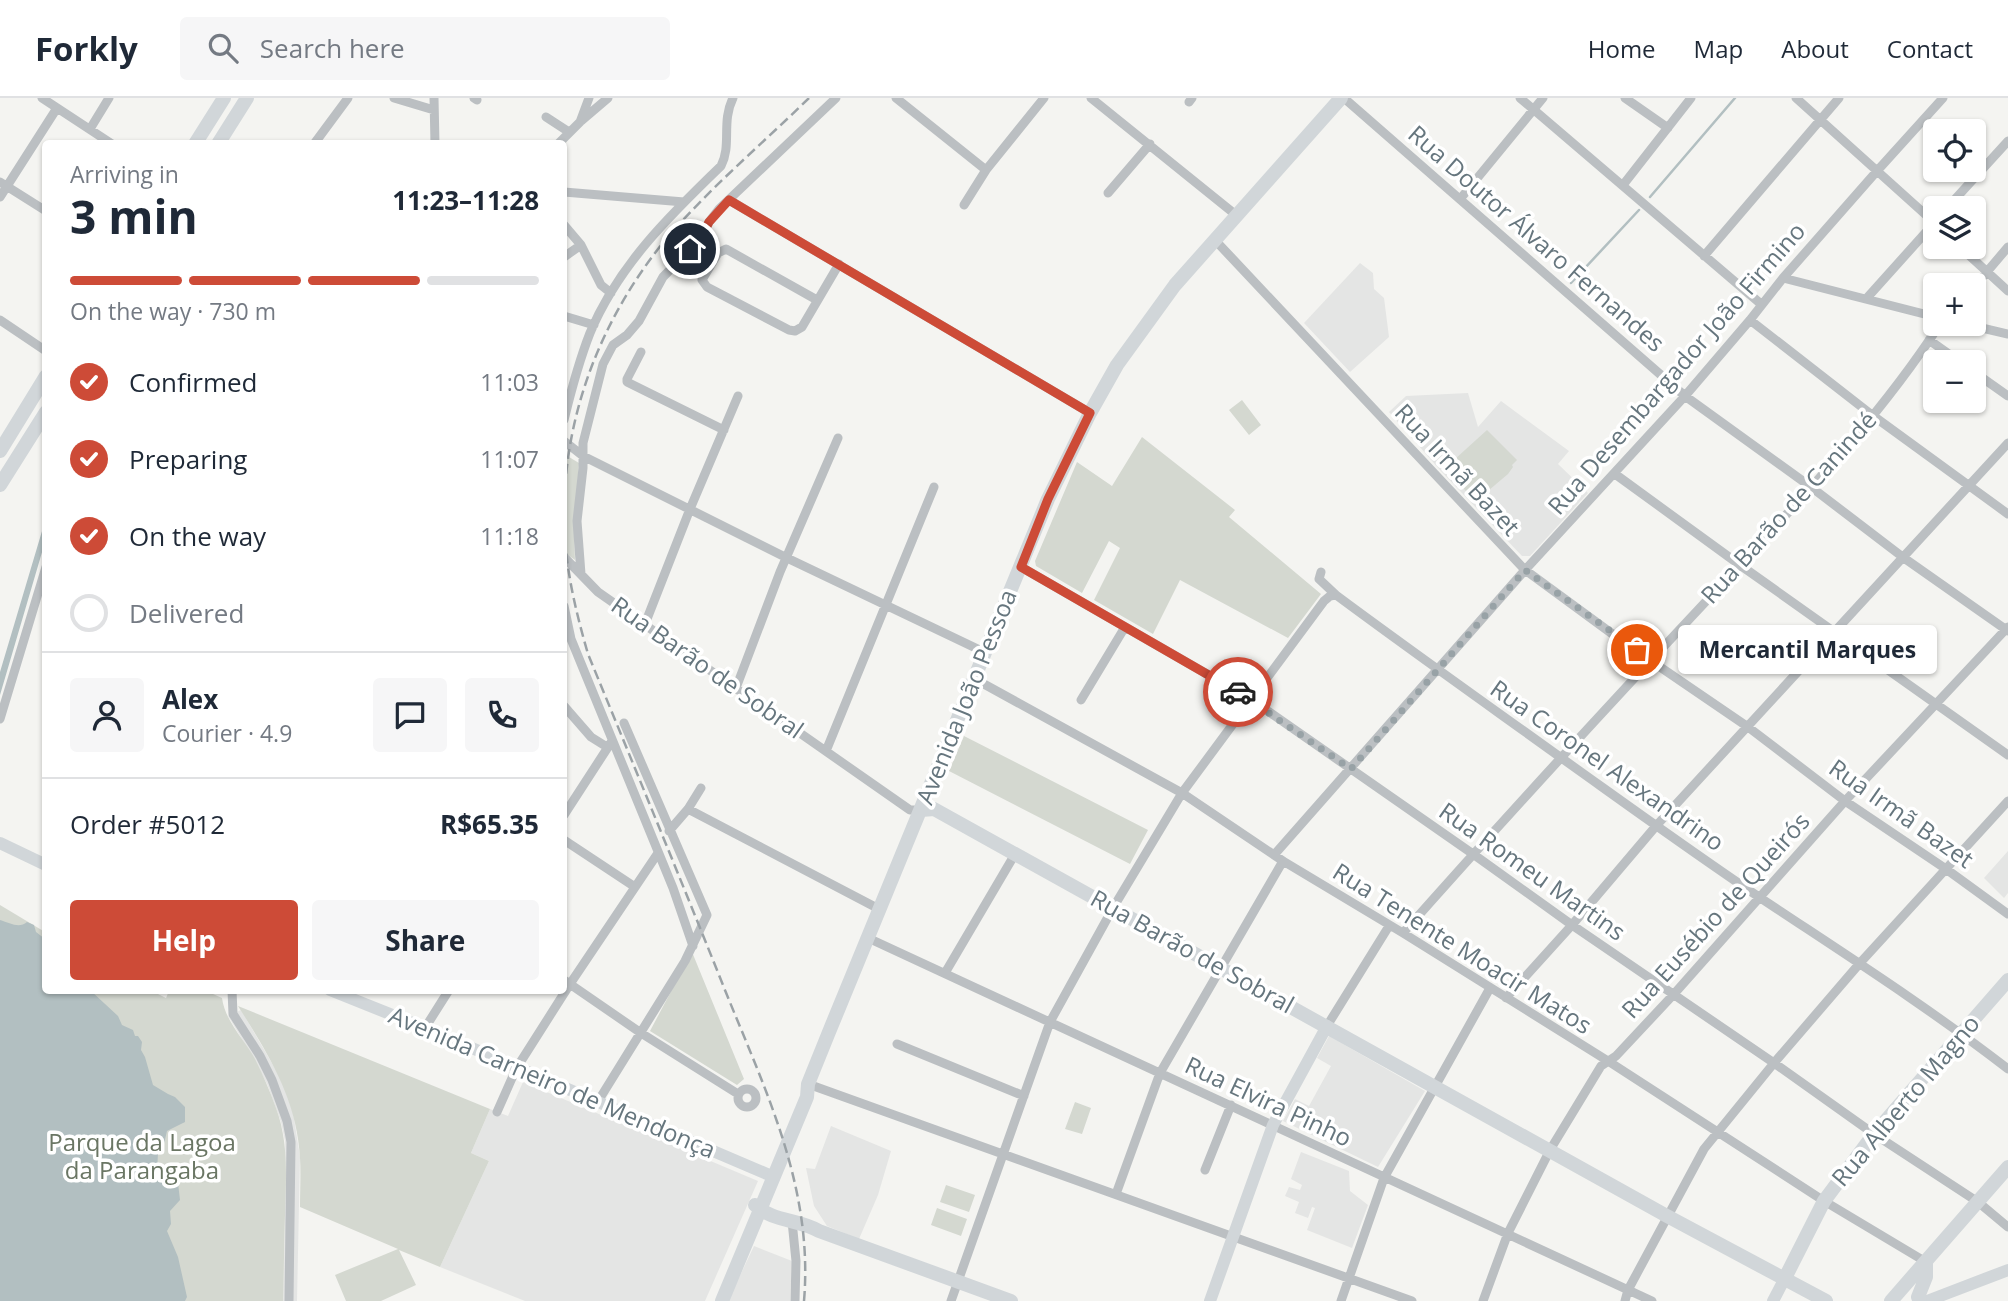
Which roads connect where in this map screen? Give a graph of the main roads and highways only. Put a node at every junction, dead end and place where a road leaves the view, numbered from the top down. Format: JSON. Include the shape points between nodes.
{"nodes":[{"id":1,"x":225,"y":98,"type":"edge"},
{"id":2,"x":247,"y":98,"type":"edge"},
{"id":3,"x":1343,"y":98,"type":"edge"},
{"id":4,"x":198,"y":140,"type":"edge"},
{"id":5,"x":221,"y":140,"type":"edge"},
{"id":6,"x":42,"y":383,"type":"edge"},
{"id":7,"x":42,"y":417,"type":"edge"},
{"id":8,"x":0,"y":451,"type":"edge"},
{"id":9,"x":0,"y":485,"type":"edge"},
{"id":10,"x":921,"y":810,"type":"junction"},
{"id":11,"x":0,"y":843,"type":"edge"},
{"id":12,"x":42,"y":863,"type":"edge"},
{"id":13,"x":2008,"y":980,"type":"edge"},
{"id":14,"x":338,"y":994,"type":"edge"},
{"id":15,"x":1327,"y":1026,"type":"junction"},
{"id":16,"x":2008,"y":1167,"type":"edge"},
{"id":17,"x":770,"y":1176,"type":"junction"},
{"id":18,"x":758,"y":1207,"type":"junction"},
{"id":19,"x":1926,"y":1262,"type":"junction"},
{"id":20,"x":2008,"y":1270,"type":"edge"},
{"id":21,"x":1785,"y":1278,"type":"junction"},
{"id":22,"x":714,"y":1301,"type":"edge"},
{"id":23,"x":722,"y":1301,"type":"edge"},
{"id":24,"x":1011,"y":1301,"type":"edge"},
{"id":25,"x":1210,"y":1301,"type":"edge"},
{"id":26,"x":1773,"y":1301,"type":"edge"},
{"id":27,"x":1826,"y":1301,"type":"edge"},
{"id":28,"x":1891,"y":1301,"type":"edge"},
{"id":29,"x":1920,"y":1301,"type":"edge"},
{"id":30,"x":1927,"y":1301,"type":"edge"}],
"edges":[{"from":1,"to":4,"type":"main road"},
{"from":2,"to":5,"type":"main road"},
{"from":3,"to":10,"type":"main road","name":"Avenida João Pessoa","via":[[1175,285],[1117,365],[1048,499]]},
{"from":6,"to":8,"type":"main road"},
{"from":7,"to":9,"type":"main road"},
{"from":10,"to":15,"type":"main road","name":"Rua Barão de Sobral","via":[[934,809]]},
{"from":10,"to":17,"type":"main road","name":"Avenida João Pessoa","via":[[808,1084],[807,1097]]},
{"from":11,"to":12,"type":"main road"},
{"from":13,"to":21,"type":"main road","name":"Rua Alberto Magno","via":[[1874,1134],[1824,1201]]},
{"from":14,"to":17,"type":"main road","name":"Avenida Carneiro de Mendonça"},
{"from":15,"to":21,"type":"main road","name":"Rua Barão de Sobral"},
{"from":15,"to":25,"type":"main road","via":[[1273,1125]]},
{"from":16,"to":19,"type":"main road"},
{"from":17,"to":18,"type":"main road","name":"Avenida João Pessoa"},
{"from":18,"to":22,"type":"main road","name":"Avenida João Pessoa"},
{"from":18,"to":23,"type":"main road","name":"Avenida João Pessoa"},
{"from":18,"to":24,"type":"main road"},
{"from":19,"to":28,"type":"main road"},
{"from":19,"to":29,"type":"main road"},
{"from":20,"to":30,"type":"main road"},
{"from":21,"to":26,"type":"main road","name":"Rua Alberto Magno"},
{"from":21,"to":27,"type":"main road","name":"Rua Barão de Sobral"}]}
